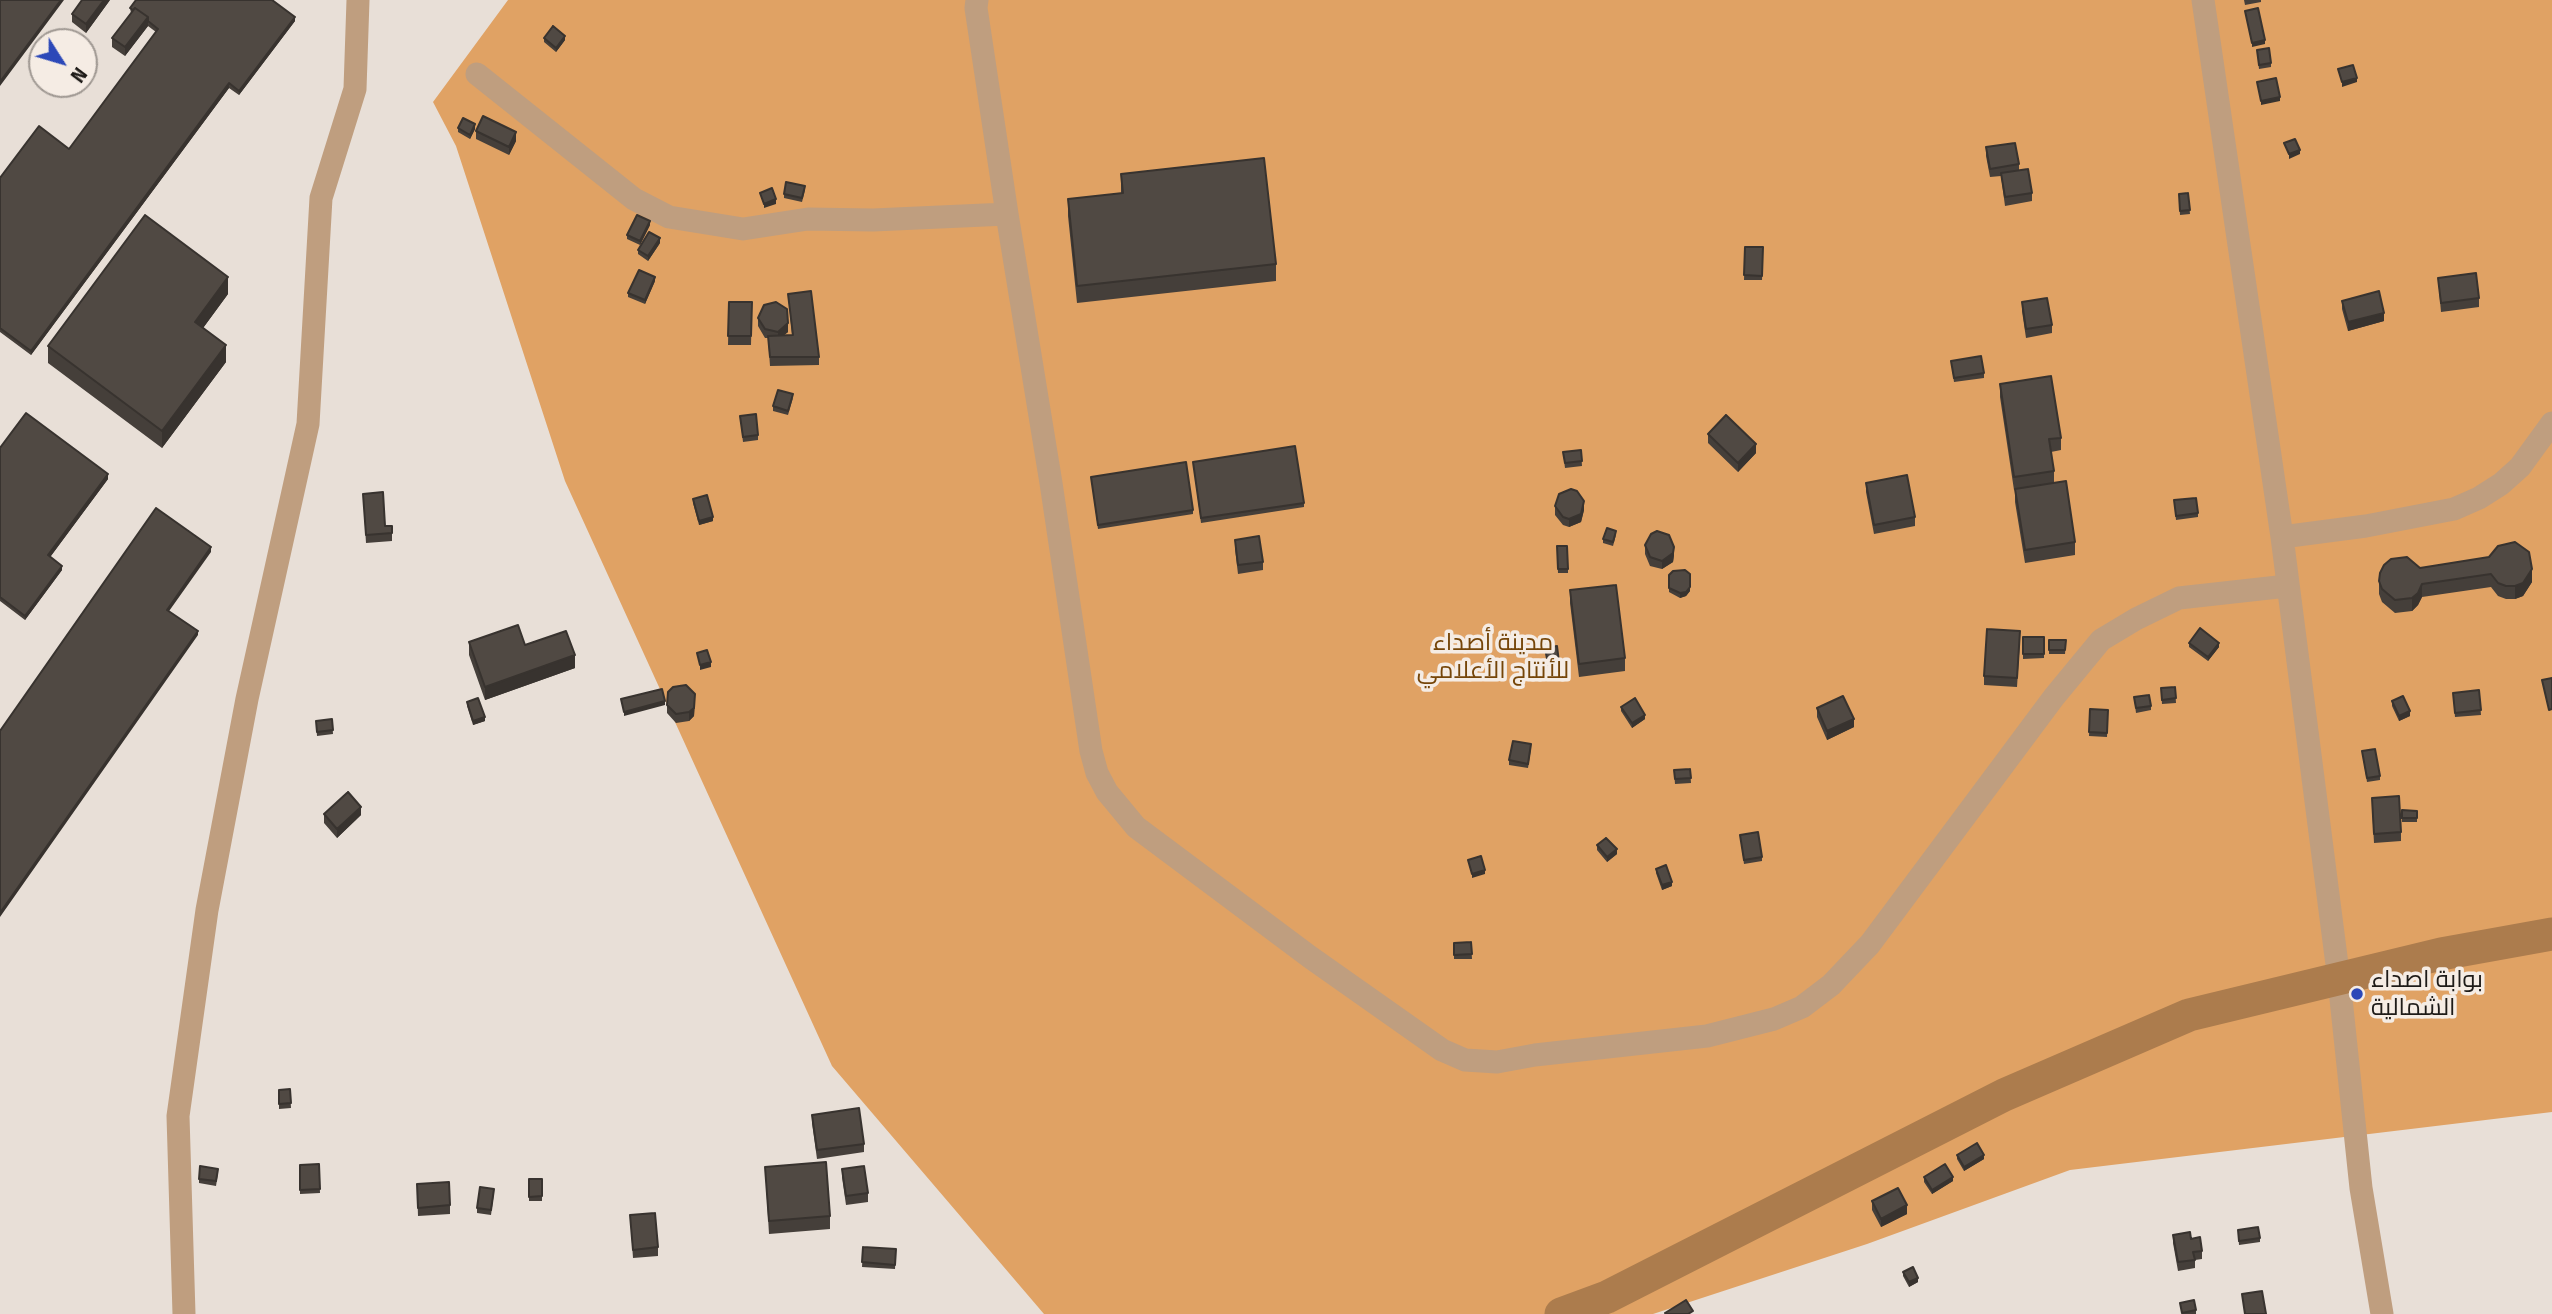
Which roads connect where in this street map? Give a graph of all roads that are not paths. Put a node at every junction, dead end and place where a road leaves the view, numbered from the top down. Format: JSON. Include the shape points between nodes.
{"nodes":[{"id":1,"x":358,"y":0,"type":"edge"},
{"id":2,"x":977,"y":0,"type":"edge"},
{"id":3,"x":2203,"y":0,"type":"edge"},
{"id":4,"x":477,"y":74,"type":"dead end"},
{"id":5,"x":1007,"y":214,"type":"junction"},
{"id":6,"x":2552,"y":423,"type":"edge"},
{"id":7,"x":2282,"y":537,"type":"junction"},
{"id":8,"x":2287,"y":586,"type":"junction"},
{"id":9,"x":2552,"y":934,"type":"edge"},
{"id":10,"x":2339,"y":980,"type":"junction"},
{"id":11,"x":184,"y":1314,"type":"edge"},
{"id":12,"x":1561,"y":1314,"type":"edge"},
{"id":13,"x":2382,"y":1314,"type":"edge"}],
"edges":[{"from":1,"to":11,"type":"street","via":[[355,89],[321,198],[309,424],[214,870],[178,1116]]},
{"from":2,"to":5,"type":"street"},
{"from":3,"to":7,"type":"street"},
{"from":4,"to":5,"type":"street","via":[[634,199],[669,217],[743,229],[808,219]]},
{"from":5,"to":8,"type":"street","via":[[1091,751],[1107,792],[1136,828],[1332,973],[1442,1050],[1465,1060],[1497,1062],[1707,1036],[1774,1019],[1801,1007],[1831,985],[1870,944],[2101,640],[2179,598]]},
{"from":6,"to":7,"type":"street","via":[[2501,484],[2454,509]]},
{"from":7,"to":8,"type":"street"},
{"from":8,"to":10,"type":"street"},
{"from":9,"to":10,"type":"main road","via":[[2441,954]]},
{"from":10,"to":12,"type":"main road","via":[[2189,1015],[2004,1095],[1607,1297]]},
{"from":10,"to":13,"type":"street","via":[[2361,1188]]}]}
